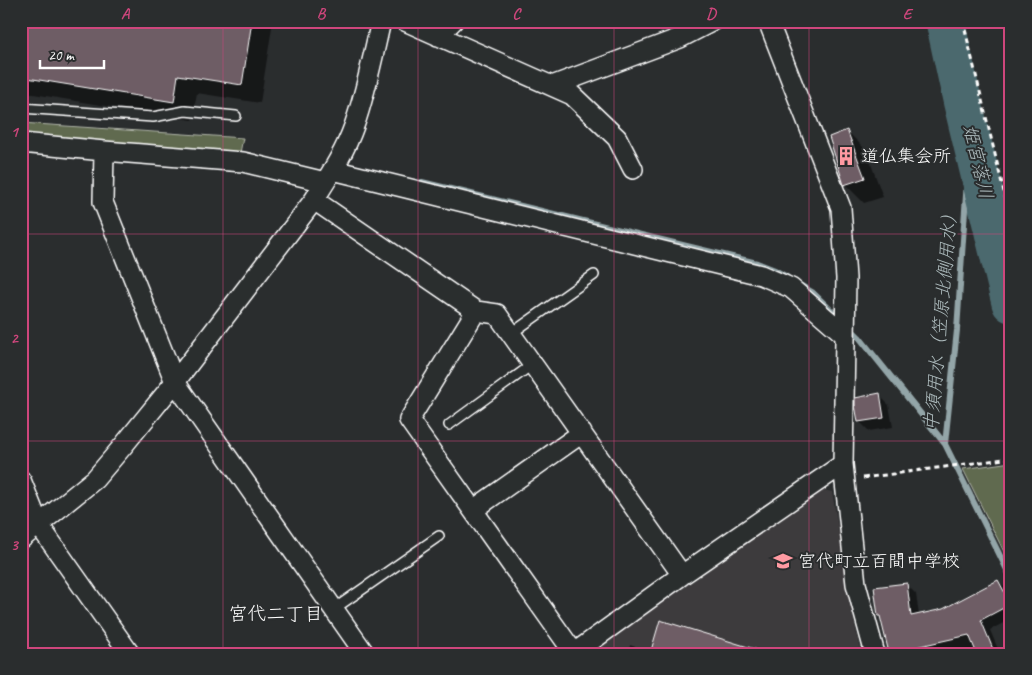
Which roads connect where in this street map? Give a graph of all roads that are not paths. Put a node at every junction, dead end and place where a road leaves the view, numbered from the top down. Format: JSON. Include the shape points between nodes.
{"nodes":[{"id":1,"x":380,"y":21,"type":"edge"},
{"id":2,"x":405,"y":21,"type":"edge"},
{"id":3,"x":453,"y":21,"type":"edge"},
{"id":4,"x":713,"y":21,"type":"edge"},
{"id":5,"x":768,"y":21,"type":"edge"},
{"id":6,"x":438,"y":36,"type":"junction"},
{"id":7,"x":552,"y":86,"type":"junction"},
{"id":8,"x":21,"y":108,"type":"edge"},
{"id":9,"x":236,"y":116,"type":"dead end"},
{"id":10,"x":21,"y":143,"type":"edge"},
{"id":11,"x":104,"y":151,"type":"junction"},
{"id":12,"x":633,"y":169,"type":"dead end"},
{"id":13,"x":329,"y":176,"type":"junction"},
{"id":14,"x":314,"y":200,"type":"junction"},
{"id":15,"x":594,"y":275,"type":"dead end"},
{"id":16,"x":476,"y":312,"type":"junction"},
{"id":17,"x":512,"y":333,"type":"junction"},
{"id":18,"x":845,"y":335,"type":"junction"},
{"id":19,"x":533,"y":364,"type":"junction"},
{"id":20,"x":175,"y":382,"type":"junction"},
{"id":21,"x":449,"y":425,"type":"dead end"},
{"id":22,"x":582,"y":433,"type":"junction"},
{"id":23,"x":844,"y":473,"type":"junction"},
{"id":24,"x":21,"y":480,"type":"edge"},
{"id":25,"x":473,"y":510,"type":"junction"},
{"id":26,"x":39,"y":525,"type":"junction"},
{"id":27,"x":439,"y":536,"type":"dead end"},
{"id":28,"x":21,"y":539,"type":"edge"},
{"id":29,"x":682,"y":575,"type":"junction"},
{"id":30,"x":334,"y":609,"type":"junction"},
{"id":31,"x":574,"y":653,"type":"edge"},
{"id":32,"x":130,"y":654,"type":"edge"},
{"id":33,"x":365,"y":654,"type":"edge"},
{"id":34,"x":875,"y":654,"type":"edge"}],
"edges":[{"from":1,"to":13,"type":"street","via":[[354,127]]},
{"from":2,"to":6,"type":"street"},
{"from":3,"to":6,"type":"street"},
{"from":4,"to":7,"type":"street","via":[[680,38]]},
{"from":5,"to":18,"type":"street","via":[[841,208],[846,278]]},
{"from":6,"to":7,"type":"street"},
{"from":7,"to":12,"type":"street","via":[[572,95],[618,138]]},
{"from":8,"to":9,"type":"lane","via":[[153,117],[185,111]]},
{"from":10,"to":11,"type":"street"},
{"from":11,"to":13,"type":"street","via":[[243,162]]},
{"from":11,"to":20,"type":"street","via":[[103,202]]},
{"from":13,"to":14,"type":"street"},
{"from":13,"to":18,"type":"street","via":[[762,275],[791,288]]},
{"from":14,"to":16,"type":"street"},
{"from":14,"to":20,"type":"street"},
{"from":15,"to":17,"type":"lane"},
{"from":16,"to":17,"type":"street","via":[[498,314]]},
{"from":16,"to":25,"type":"street","via":[[409,420]]},
{"from":17,"to":19,"type":"street"},
{"from":18,"to":23,"type":"street"},
{"from":19,"to":21,"type":"lane"},
{"from":19,"to":22,"type":"street"},
{"from":20,"to":26,"type":"street","via":[[95,479]]},
{"from":20,"to":30,"type":"street"},
{"from":22,"to":25,"type":"street"},
{"from":22,"to":29,"type":"street"},
{"from":23,"to":29,"type":"street","via":[[745,532]]},
{"from":23,"to":34,"type":"street","via":[[856,584]]},
{"from":24,"to":26,"type":"street"},
{"from":25,"to":31,"type":"street"},
{"from":26,"to":28,"type":"street"},
{"from":26,"to":32,"type":"street"},
{"from":27,"to":30,"type":"lane"},
{"from":29,"to":31,"type":"street"},
{"from":30,"to":33,"type":"street"}]}
